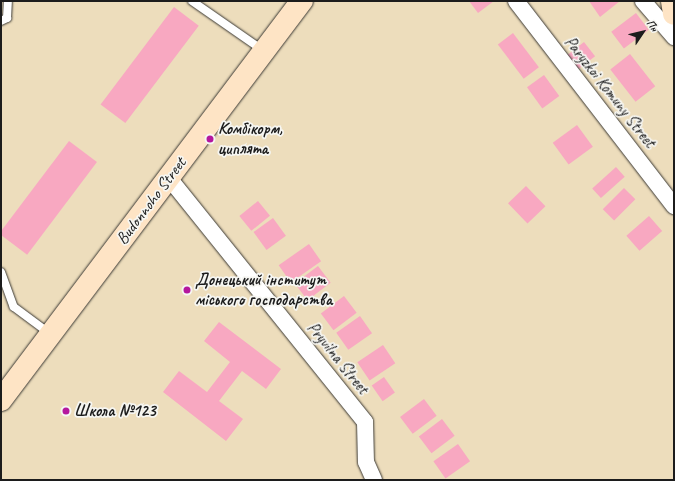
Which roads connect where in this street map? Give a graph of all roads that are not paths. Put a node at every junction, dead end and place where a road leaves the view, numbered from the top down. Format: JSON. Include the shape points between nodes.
{"nodes":[{"id":1,"x":8,"y":1,"type":"edge"},
{"id":2,"x":192,"y":1,"type":"edge"},
{"id":3,"x":302,"y":1,"type":"edge"},
{"id":4,"x":516,"y":1,"type":"edge"},
{"id":5,"x":643,"y":1,"type":"edge"},
{"id":6,"x":672,"y":1,"type":"edge"},
{"id":7,"x":674,"y":14,"type":"edge"},
{"id":8,"x":1,"y":21,"type":"edge"},
{"id":9,"x":674,"y":37,"type":"edge"},
{"id":10,"x":264,"y":51,"type":"junction"},
{"id":11,"x":169,"y":178,"type":"junction"},
{"id":12,"x":674,"y":206,"type":"edge"},
{"id":13,"x":1,"y":272,"type":"edge"},
{"id":14,"x":51,"y":334,"type":"junction"},
{"id":15,"x":1,"y":400,"type":"edge"},
{"id":16,"x":374,"y":480,"type":"edge"}],
"edges":[{"from":1,"to":8,"type":"lane","via":[[7,18]]},
{"from":2,"to":10,"type":"lane"},
{"from":3,"to":10,"type":"main road","name":"Budonnoho Street"},
{"from":4,"to":12,"type":"street","name":"Paryzkoi Komuny Street"},
{"from":5,"to":9,"type":"street"},
{"from":6,"to":7,"type":"main road"},
{"from":10,"to":11,"type":"main road","name":"Budonnoho Street"},
{"from":11,"to":14,"type":"main road","name":"Budonnoho Street"},
{"from":11,"to":16,"type":"street","name":"Pryvilna Street","via":[[365,422],[366,462]]},
{"from":13,"to":14,"type":"lane","via":[[14,307]]},
{"from":14,"to":15,"type":"main road","name":"Budonnoho Street"}]}
